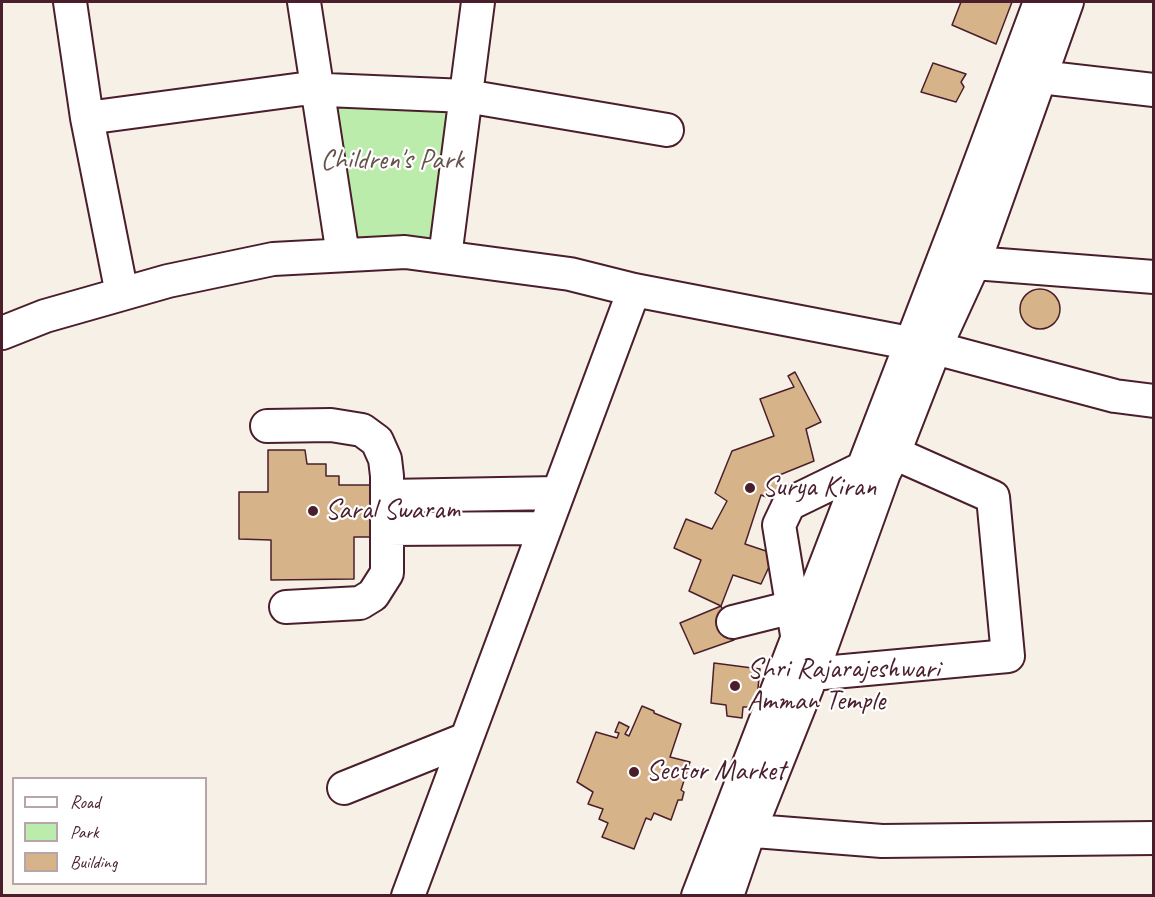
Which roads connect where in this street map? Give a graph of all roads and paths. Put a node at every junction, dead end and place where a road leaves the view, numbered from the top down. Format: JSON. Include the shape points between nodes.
{"nodes":[{"id":1,"x":70,"y":2,"type":"edge"},
{"id":2,"x":304,"y":2,"type":"edge"},
{"id":3,"x":478,"y":2,"type":"edge"},
{"id":4,"x":1040,"y":2,"type":"edge"},
{"id":5,"x":1067,"y":2,"type":"edge"},
{"id":6,"x":1040,"y":77,"type":"junction"},
{"id":7,"x":317,"y":89,"type":"junction"},
{"id":8,"x":1154,"y":90,"type":"edge"},
{"id":9,"x":466,"y":96,"type":"junction"},
{"id":10,"x":87,"y":118,"type":"junction"},
{"id":11,"x":666,"y":130,"type":"dead end"},
{"id":12,"x":343,"y":255,"type":"junction"},
{"id":13,"x":445,"y":257,"type":"junction"},
{"id":14,"x":974,"y":262,"type":"junction"},
{"id":15,"x":1154,"y":277,"type":"edge"},
{"id":16,"x":634,"y":290,"type":"junction"},
{"id":17,"x":122,"y":294,"type":"junction"},
{"id":18,"x":2,"y":333,"type":"edge"},
{"id":19,"x":923,"y":346,"type":"junction"},
{"id":20,"x":1154,"y":402,"type":"edge"},
{"id":21,"x":267,"y":426,"type":"dead end"},
{"id":22,"x":894,"y":453,"type":"junction"},
{"id":23,"x":861,"y":469,"type":"junction"},
{"id":24,"x":558,"y":493,"type":"junction"},
{"id":25,"x":387,"y":496,"type":"junction"},
{"id":26,"x":545,"y":528,"type":"junction"},
{"id":27,"x":387,"y":529,"type":"junction"},
{"id":28,"x":286,"y":607,"type":"dead end"},
{"id":29,"x":795,"y":621,"type":"junction"},
{"id":30,"x":733,"y":622,"type":"dead end"},
{"id":31,"x":799,"y":669,"type":"junction"},
{"id":32,"x":466,"y":738,"type":"junction"},
{"id":33,"x":344,"y":788,"type":"dead end"},
{"id":34,"x":736,"y":830,"type":"junction"},
{"id":35,"x":1154,"y":838,"type":"edge"},
{"id":36,"x":408,"y":896,"type":"edge"},
{"id":37,"x":698,"y":896,"type":"edge"},
{"id":38,"x":727,"y":896,"type":"edge"}],
"edges":[{"from":1,"to":10,"type":"street"},
{"from":2,"to":7,"type":"street"},
{"from":3,"to":9,"type":"street"},
{"from":4,"to":19,"type":"street","via":[[959,219]]},
{"from":5,"to":6,"type":"street"},
{"from":6,"to":8,"type":"street"},
{"from":6,"to":14,"type":"street"},
{"from":7,"to":9,"type":"street"},
{"from":7,"to":10,"type":"street"},
{"from":7,"to":12,"type":"street"},
{"from":9,"to":11,"type":"street"},
{"from":9,"to":13,"type":"street"},
{"from":10,"to":17,"type":"street"},
{"from":12,"to":13,"type":"street","via":[[405,252]]},
{"from":12,"to":17,"type":"street","via":[[273,259]]},
{"from":13,"to":16,"type":"street","via":[[570,274]]},
{"from":14,"to":15,"type":"street"},
{"from":14,"to":19,"type":"street"},
{"from":16,"to":19,"type":"street"},
{"from":16,"to":24,"type":"street"},
{"from":17,"to":18,"type":"street"},
{"from":19,"to":20,"type":"street","via":[[1115,396]]},
{"from":19,"to":22,"type":"street"},
{"from":19,"to":23,"type":"street"},
{"from":21,"to":25,"type":"street","via":[[331,425],[362,430],[377,441],[385,459]]},
{"from":22,"to":31,"type":"street"},
{"from":22,"to":31,"type":"street","via":[[993,497],[1008,656]]},
{"from":23,"to":29,"type":"street"},
{"from":23,"to":29,"type":"street","via":[[786,508],[779,525]]},
{"from":24,"to":25,"type":"street"},
{"from":24,"to":26,"type":"street"},
{"from":25,"to":27,"type":"street"},
{"from":26,"to":27,"type":"street"},
{"from":26,"to":32,"type":"street"},
{"from":27,"to":28,"type":"street","via":[[387,573],[373,595],[360,603]]},
{"from":29,"to":30,"type":"street"},
{"from":29,"to":31,"type":"street"},
{"from":31,"to":34,"type":"street"},
{"from":32,"to":33,"type":"street"},
{"from":32,"to":36,"type":"street"},
{"from":34,"to":35,"type":"street","via":[[882,841]]},
{"from":34,"to":37,"type":"street"},
{"from":34,"to":38,"type":"street"}]}
